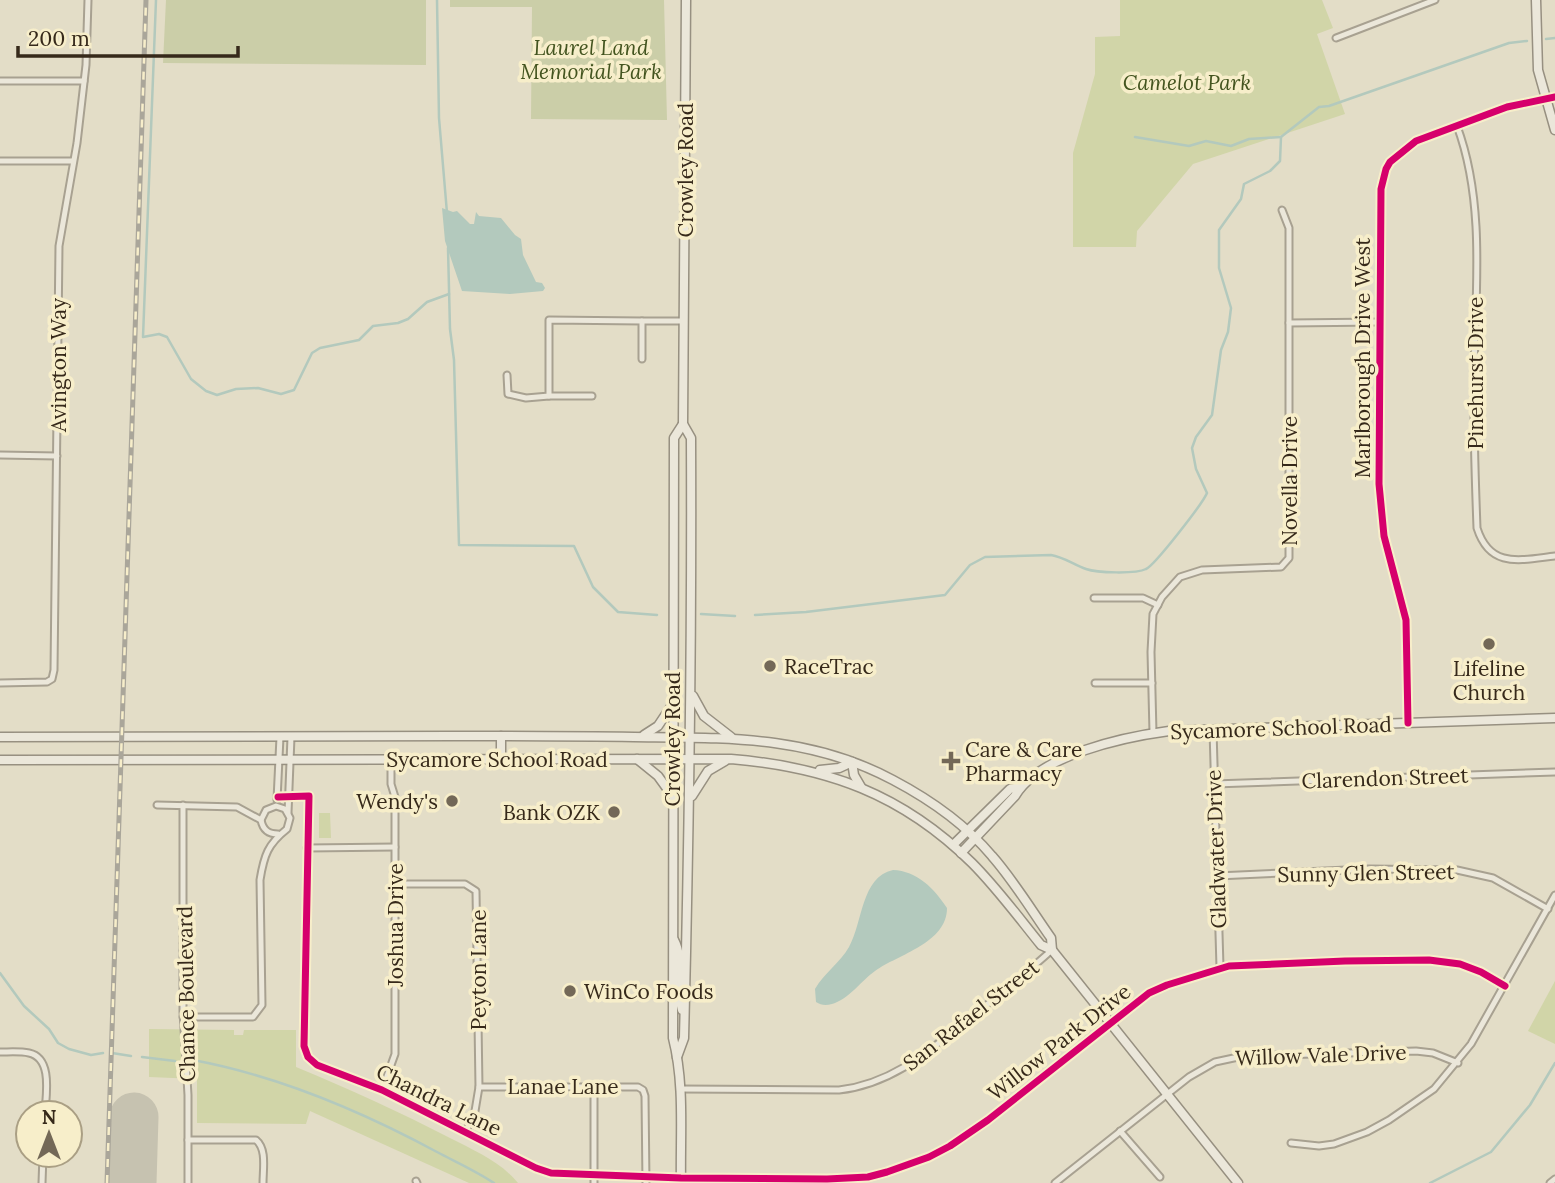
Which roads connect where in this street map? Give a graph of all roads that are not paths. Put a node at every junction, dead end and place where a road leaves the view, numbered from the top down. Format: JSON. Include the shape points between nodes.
{"nodes":[{"id":1,"x":88,"y":0,"type":"edge"},
{"id":2,"x":686,"y":0,"type":"edge"},
{"id":3,"x":1435,"y":0,"type":"edge"},
{"id":4,"x":1535,"y":0,"type":"edge"},
{"id":5,"x":1336,"y":38,"type":"dead end"},
{"id":6,"x":0,"y":81,"type":"edge"},
{"id":7,"x":84,"y":81,"type":"junction"},
{"id":8,"x":1555,"y":97,"type":"edge"},
{"id":9,"x":1545,"y":98,"type":"junction"},
{"id":10,"x":1457,"y":126,"type":"junction"},
{"id":11,"x":1555,"y":130,"type":"edge"},
{"id":12,"x":0,"y":161,"type":"edge"},
{"id":13,"x":72,"y":161,"type":"junction"},
{"id":14,"x":1282,"y":210,"type":"dead end"},
{"id":15,"x":642,"y":321,"type":"junction"},
{"id":16,"x":684,"y":321,"type":"junction"},
{"id":17,"x":1380,"y":322,"type":"junction"},
{"id":18,"x":1289,"y":323,"type":"junction"},
{"id":19,"x":642,"y":359,"type":"dead end"},
{"id":20,"x":508,"y":375,"type":"dead end"},
{"id":21,"x":549,"y":396,"type":"junction"},
{"id":22,"x":592,"y":396,"type":"dead end"},
{"id":23,"x":684,"y":424,"type":"junction"},
{"id":24,"x":0,"y":455,"type":"edge"},
{"id":25,"x":57,"y":456,"type":"junction"},
{"id":26,"x":1555,"y":556,"type":"edge"},
{"id":27,"x":1094,"y":598,"type":"dead end"},
{"id":28,"x":1158,"y":606,"type":"junction"},
{"id":29,"x":0,"y":682,"type":"edge"},
{"id":30,"x":1095,"y":683,"type":"dead end"},
{"id":31,"x":1152,"y":683,"type":"junction"},
{"id":32,"x":691,"y":692,"type":"junction"},
{"id":33,"x":672,"y":705,"type":"junction"},
{"id":34,"x":1555,"y":718,"type":"edge"},
{"id":35,"x":1408,"y":723,"type":"junction"},
{"id":36,"x":1213,"y":730,"type":"junction"},
{"id":37,"x":1153,"y":733,"type":"junction"},
{"id":38,"x":501,"y":736,"type":"junction"},
{"id":39,"x":0,"y":737,"type":"edge"},
{"id":40,"x":279,"y":737,"type":"junction"},
{"id":41,"x":291,"y":737,"type":"junction"},
{"id":42,"x":641,"y":737,"type":"junction"},
{"id":43,"x":672,"y":737,"type":"junction"},
{"id":44,"x":691,"y":738,"type":"junction"},
{"id":45,"x":733,"y":738,"type":"junction"},
{"id":46,"x":501,"y":758,"type":"junction"},
{"id":47,"x":279,"y":759,"type":"junction"},
{"id":48,"x":291,"y":759,"type":"junction"},
{"id":49,"x":390,"y":759,"type":"junction"},
{"id":50,"x":637,"y":759,"type":"junction"},
{"id":51,"x":672,"y":759,"type":"junction"},
{"id":52,"x":691,"y":759,"type":"junction"},
{"id":53,"x":731,"y":759,"type":"junction"},
{"id":54,"x":0,"y":760,"type":"edge"},
{"id":55,"x":852,"y":762,"type":"junction"},
{"id":56,"x":810,"y":770,"type":"junction"},
{"id":57,"x":1555,"y":772,"type":"edge"},
{"id":58,"x":1214,"y":784,"type":"junction"},
{"id":59,"x":1020,"y":787,"type":"junction"},
{"id":60,"x":863,"y":789,"type":"junction"},
{"id":61,"x":672,"y":795,"type":"junction"},
{"id":62,"x":289,"y":796,"type":"junction"},
{"id":63,"x":278,"y":797,"type":"junction"},
{"id":64,"x":690,"y":799,"type":"junction"},
{"id":65,"x":157,"y":805,"type":"dead end"},
{"id":66,"x":183,"y":805,"type":"junction"},
{"id":67,"x":276,"y":806,"type":"junction"},
{"id":68,"x":288,"y":813,"type":"junction"},
{"id":69,"x":261,"y":820,"type":"junction"},
{"id":70,"x":967,"y":831,"type":"junction"},
{"id":71,"x":278,"y":834,"type":"junction"},
{"id":72,"x":975,"y":838,"type":"junction"},
{"id":73,"x":953,"y":845,"type":"junction"},
{"id":74,"x":307,"y":848,"type":"junction"},
{"id":75,"x":395,"y":848,"type":"junction"},
{"id":76,"x":961,"y":853,"type":"junction"},
{"id":77,"x":1217,"y":876,"type":"junction"},
{"id":78,"x":395,"y":884,"type":"junction"},
{"id":79,"x":1555,"y":895,"type":"edge"},
{"id":80,"x":1548,"y":909,"type":"junction"},
{"id":81,"x":672,"y":937,"type":"junction"},
{"id":82,"x":1052,"y":950,"type":"junction"},
{"id":83,"x":1220,"y":967,"type":"junction"},
{"id":84,"x":1505,"y":986,"type":"junction"},
{"id":85,"x":684,"y":1016,"type":"junction"},
{"id":86,"x":183,"y":1017,"type":"junction"},
{"id":87,"x":1110,"y":1022,"type":"junction"},
{"id":88,"x":0,"y":1052,"type":"edge"},
{"id":89,"x":677,"y":1057,"type":"junction"},
{"id":90,"x":1458,"y":1063,"type":"junction"},
{"id":91,"x":479,"y":1087,"type":"junction"},
{"id":92,"x":594,"y":1087,"type":"junction"},
{"id":93,"x":681,"y":1089,"type":"junction"},
{"id":94,"x":382,"y":1090,"type":"junction"},
{"id":95,"x":1167,"y":1094,"type":"junction"},
{"id":96,"x":46,"y":1099,"type":"edge"},
{"id":97,"x":466,"y":1131,"type":"junction"},
{"id":98,"x":1120,"y":1131,"type":"junction"},
{"id":99,"x":188,"y":1140,"type":"junction"},
{"id":100,"x":1291,"y":1143,"type":"dead end"},
{"id":101,"x":1160,"y":1177,"type":"dead end"},
{"id":102,"x":1555,"y":1178,"type":"edge"},
{"id":103,"x":594,"y":1179,"type":"edge"},
{"id":104,"x":646,"y":1180,"type":"edge"},
{"id":105,"x":681,"y":1181,"type":"edge"},
{"id":106,"x":188,"y":1183,"type":"edge"},
{"id":107,"x":263,"y":1183,"type":"edge"},
{"id":108,"x":1055,"y":1183,"type":"edge"},
{"id":109,"x":1238,"y":1183,"type":"edge"},
{"id":110,"x":1550,"y":1183,"type":"edge"}],
"edges":[{"from":1,"to":7,"type":"street","name":"Avington Way"},
{"from":2,"to":16,"type":"main road","name":"Crowley Road"},
{"from":3,"to":5,"type":"street"},
{"from":4,"to":9,"type":"main road","via":[[1538,70]]},
{"from":6,"to":7,"type":"street"},
{"from":7,"to":13,"type":"street","name":"Avington Way"},
{"from":8,"to":9,"type":"street","name":"Marlborough Drive West"},
{"from":9,"to":10,"type":"street","name":"Marlborough Drive West","via":[[1514,104]]},
{"from":9,"to":11,"type":"main road"},
{"from":10,"to":17,"type":"street","name":"Marlborough Drive West","via":[[1416,141],[1385,169]]},
{"from":10,"to":26,"type":"street","name":"Pinehurst Drive","via":[[1469,162],[1474,203],[1477,528],[1498,558]]},
{"from":12,"to":13,"type":"street"},
{"from":13,"to":25,"type":"street","name":"Avington Way","via":[[59,246]]},
{"from":14,"to":18,"type":"street","name":"Novella Drive","via":[[1289,228]]},
{"from":15,"to":16,"type":"street"},
{"from":15,"to":19,"type":"street"},
{"from":15,"to":21,"type":"street","via":[[549,320]]},
{"from":16,"to":23,"type":"main road","name":"Crowley Road"},
{"from":17,"to":18,"type":"street"},
{"from":17,"to":35,"type":"street","name":"Marlborough Drive West","via":[[1379,484],[1384,536],[1406,620]]},
{"from":18,"to":28,"type":"street","name":"Novella Drive","via":[[1289,558],[1281,567],[1202,570],[1180,577]]},
{"from":20,"to":21,"type":"street","via":[[508,394]]},
{"from":21,"to":22,"type":"street"},
{"from":23,"to":32,"type":"main road","name":"Crowley Road","via":[[691,438]]},
{"from":23,"to":33,"type":"main road","name":"Crowley Road","via":[[674,438]]},
{"from":24,"to":25,"type":"street"},
{"from":25,"to":29,"type":"street","name":"Avington Way","via":[[52,679]]},
{"from":27,"to":28,"type":"street","via":[[1143,598]]},
{"from":28,"to":31,"type":"street","name":"Novella Drive","via":[[1153,614]]},
{"from":30,"to":31,"type":"street"},
{"from":31,"to":37,"type":"street","name":"Novella Drive"},
{"from":32,"to":44,"type":"main road","name":"Crowley Road"},
{"from":32,"to":45,"type":"main road","via":[[704,716]]},
{"from":33,"to":42,"type":"main road","via":[[659,726]]},
{"from":33,"to":43,"type":"main road","name":"Crowley Road"},
{"from":34,"to":35,"type":"main road","name":"Sycamore School Road"},
{"from":35,"to":36,"type":"main road","name":"Sycamore School Road"},
{"from":36,"to":37,"type":"main road","name":"Sycamore School Road"},
{"from":36,"to":58,"type":"street","name":"Gladwater Drive"},
{"from":37,"to":59,"type":"main road","name":"Sycamore School Road","via":[[1064,759]]},
{"from":38,"to":41,"type":"main road","name":"Sycamore School Road"},
{"from":38,"to":42,"type":"main road","name":"Sycamore School Road"},
{"from":38,"to":46,"type":"main road"},
{"from":39,"to":40,"type":"main road","name":"Sycamore School Road"},
{"from":40,"to":41,"type":"main road","name":"Sycamore School Road"},
{"from":40,"to":47,"type":"street"},
{"from":41,"to":48,"type":"street"},
{"from":42,"to":43,"type":"main road","name":"Sycamore School Road"},
{"from":43,"to":44,"type":"main road","name":"Sycamore School Road"},
{"from":43,"to":51,"type":"main road","name":"Crowley Road"},
{"from":44,"to":45,"type":"main road","name":"Sycamore School Road"},
{"from":44,"to":52,"type":"main road","name":"Crowley Road"},
{"from":45,"to":55,"type":"main road","name":"Sycamore School Road","via":[[795,744]]},
{"from":46,"to":49,"type":"main road","name":"Sycamore School Road"},
{"from":46,"to":50,"type":"main road","name":"Sycamore School Road"},
{"from":47,"to":48,"type":"main road","name":"Sycamore School Road"},
{"from":47,"to":54,"type":"main road","name":"Sycamore School Road"},
{"from":47,"to":63,"type":"street"},
{"from":48,"to":49,"type":"main road","name":"Sycamore School Road"},
{"from":48,"to":62,"type":"street"},
{"from":49,"to":75,"type":"street","name":"Joshua Drive"},
{"from":50,"to":51,"type":"main road","name":"Sycamore School Road"},
{"from":50,"to":61,"type":"main road"},
{"from":51,"to":52,"type":"main road","name":"Sycamore School Road"},
{"from":51,"to":61,"type":"main road","name":"Crowley Road"},
{"from":52,"to":53,"type":"main road","name":"Sycamore School Road"},
{"from":52,"to":64,"type":"main road","name":"Crowley Road"},
{"from":53,"to":56,"type":"main road","name":"Sycamore School Road"},
{"from":53,"to":64,"type":"main road","via":[[708,771]]},
{"from":55,"to":56,"type":"main road"},
{"from":55,"to":60,"type":"main road"},
{"from":55,"to":70,"type":"main road","name":"Sycamore School Road","via":[[902,785]]},
{"from":56,"to":60,"type":"main road","name":"Sycamore School Road"},
{"from":57,"to":58,"type":"street","name":"Clarendon Street"},
{"from":58,"to":77,"type":"street","name":"Gladwater Drive"},
{"from":59,"to":70,"type":"main road","name":"Sycamore School Road","via":[[1010,789]]},
{"from":59,"to":72,"type":"main road","name":"Sycamore School Road"},
{"from":60,"to":73,"type":"main road","name":"Sycamore School Road","via":[[910,814]]},
{"from":61,"to":81,"type":"main road","name":"Crowley Road"},
{"from":62,"to":63,"type":"street"},
{"from":62,"to":68,"type":"street"},
{"from":62,"to":74,"type":"street","name":"Chandra Lane","via":[[309,796]]},
{"from":63,"to":67,"type":"street"},
{"from":64,"to":85,"type":"main road","name":"Crowley Road"},
{"from":65,"to":66,"type":"street"},
{"from":66,"to":69,"type":"street","via":[[237,807]]},
{"from":66,"to":86,"type":"street","name":"Chance Boulevard"},
{"from":67,"to":68,"type":"street"},
{"from":67,"to":69,"type":"street","via":[[266,810]]},
{"from":68,"to":71,"type":"street","via":[[290,824]]},
{"from":69,"to":71,"type":"street","via":[[265,829]]},
{"from":70,"to":72,"type":"main road"},
{"from":70,"to":73,"type":"main road","name":"Sycamore School Road"},
{"from":71,"to":86,"type":"street","via":[[263,860],[260,880],[262,1005],[253,1017]]},
{"from":72,"to":76,"type":"main road","name":"Sycamore School Road"},
{"from":72,"to":82,"type":"main road","via":[[1007,874],[1051,938]]},
{"from":73,"to":76,"type":"main road"},
{"from":74,"to":75,"type":"street"},
{"from":74,"to":94,"type":"street","name":"Chandra Lane","via":[[304,1046],[317,1065]]},
{"from":75,"to":78,"type":"street","name":"Joshua Drive"},
{"from":76,"to":82,"type":"main road","via":[[1041,945]]},
{"from":77,"to":80,"type":"street","name":"Sunny Glen Street","via":[[1457,870],[1493,878]]},
{"from":77,"to":83,"type":"street","name":"Gladwater Drive"},
{"from":78,"to":91,"type":"street","name":"Peyton Lane","via":[[465,884],[477,891]]},
{"from":78,"to":94,"type":"street","name":"Joshua Drive","via":[[395,1054]]},
{"from":79,"to":80,"type":"street"},
{"from":80,"to":84,"type":"street"},
{"from":81,"to":85,"type":"main road","via":[[678,950],[679,1000]]},
{"from":81,"to":89,"type":"main road","name":"Crowley Road"},
{"from":82,"to":87,"type":"main road"},
{"from":82,"to":93,"type":"street","name":"San Rafael Street","via":[[927,1053],[880,1080],[839,1090]]},
{"from":83,"to":84,"type":"street","name":"Willow Park Drive","via":[[1429,960],[1472,967]]},
{"from":83,"to":87,"type":"street","name":"Willow Park Drive","via":[[1149,993]]},
{"from":84,"to":90,"type":"street"},
{"from":85,"to":89,"type":"main road","name":"Crowley Road","via":[[684,1038]]},
{"from":86,"to":99,"type":"street","name":"Chance Boulevard"},
{"from":87,"to":95,"type":"main road"},
{"from":87,"to":105,"type":"street","name":"Willow Park Drive","via":[[988,1120],[950,1146],[911,1164],[868,1177]]},
{"from":88,"to":96,"type":"street","via":[[30,1053],[39,1058],[47,1081]]},
{"from":89,"to":93,"type":"main road","name":"Crowley Road"},
{"from":90,"to":95,"type":"street","name":"Willow Vale Drive","via":[[1416,1051],[1242,1056],[1214,1062]]},
{"from":90,"to":100,"type":"street","via":[[1420,1101],[1367,1132],[1334,1144]]},
{"from":91,"to":92,"type":"street","name":"Lanae Lane"},
{"from":91,"to":97,"type":"street","name":"Peyton Lane"},
{"from":92,"to":103,"type":"street"},
{"from":92,"to":104,"type":"street","name":"Lanae Lane","via":[[643,1090]]},
{"from":93,"to":105,"type":"main road","name":"Crowley Road"},
{"from":94,"to":97,"type":"street","name":"Chandra Lane"},
{"from":95,"to":98,"type":"street","name":"Willow Vale Drive"},
{"from":95,"to":109,"type":"main road"},
{"from":97,"to":103,"type":"street","name":"Chandra Lane","via":[[544,1171]]},
{"from":98,"to":101,"type":"street"},
{"from":98,"to":108,"type":"street","name":"Willow Vale Drive"},
{"from":99,"to":106,"type":"street","name":"Chance Boulevard"},
{"from":99,"to":107,"type":"street","via":[[256,1140],[263,1150]]},
{"from":102,"to":110,"type":"street"},
{"from":103,"to":104,"type":"street","name":"Chandra Lane"},
{"from":104,"to":105,"type":"street","name":"Chandra Lane"}]}
